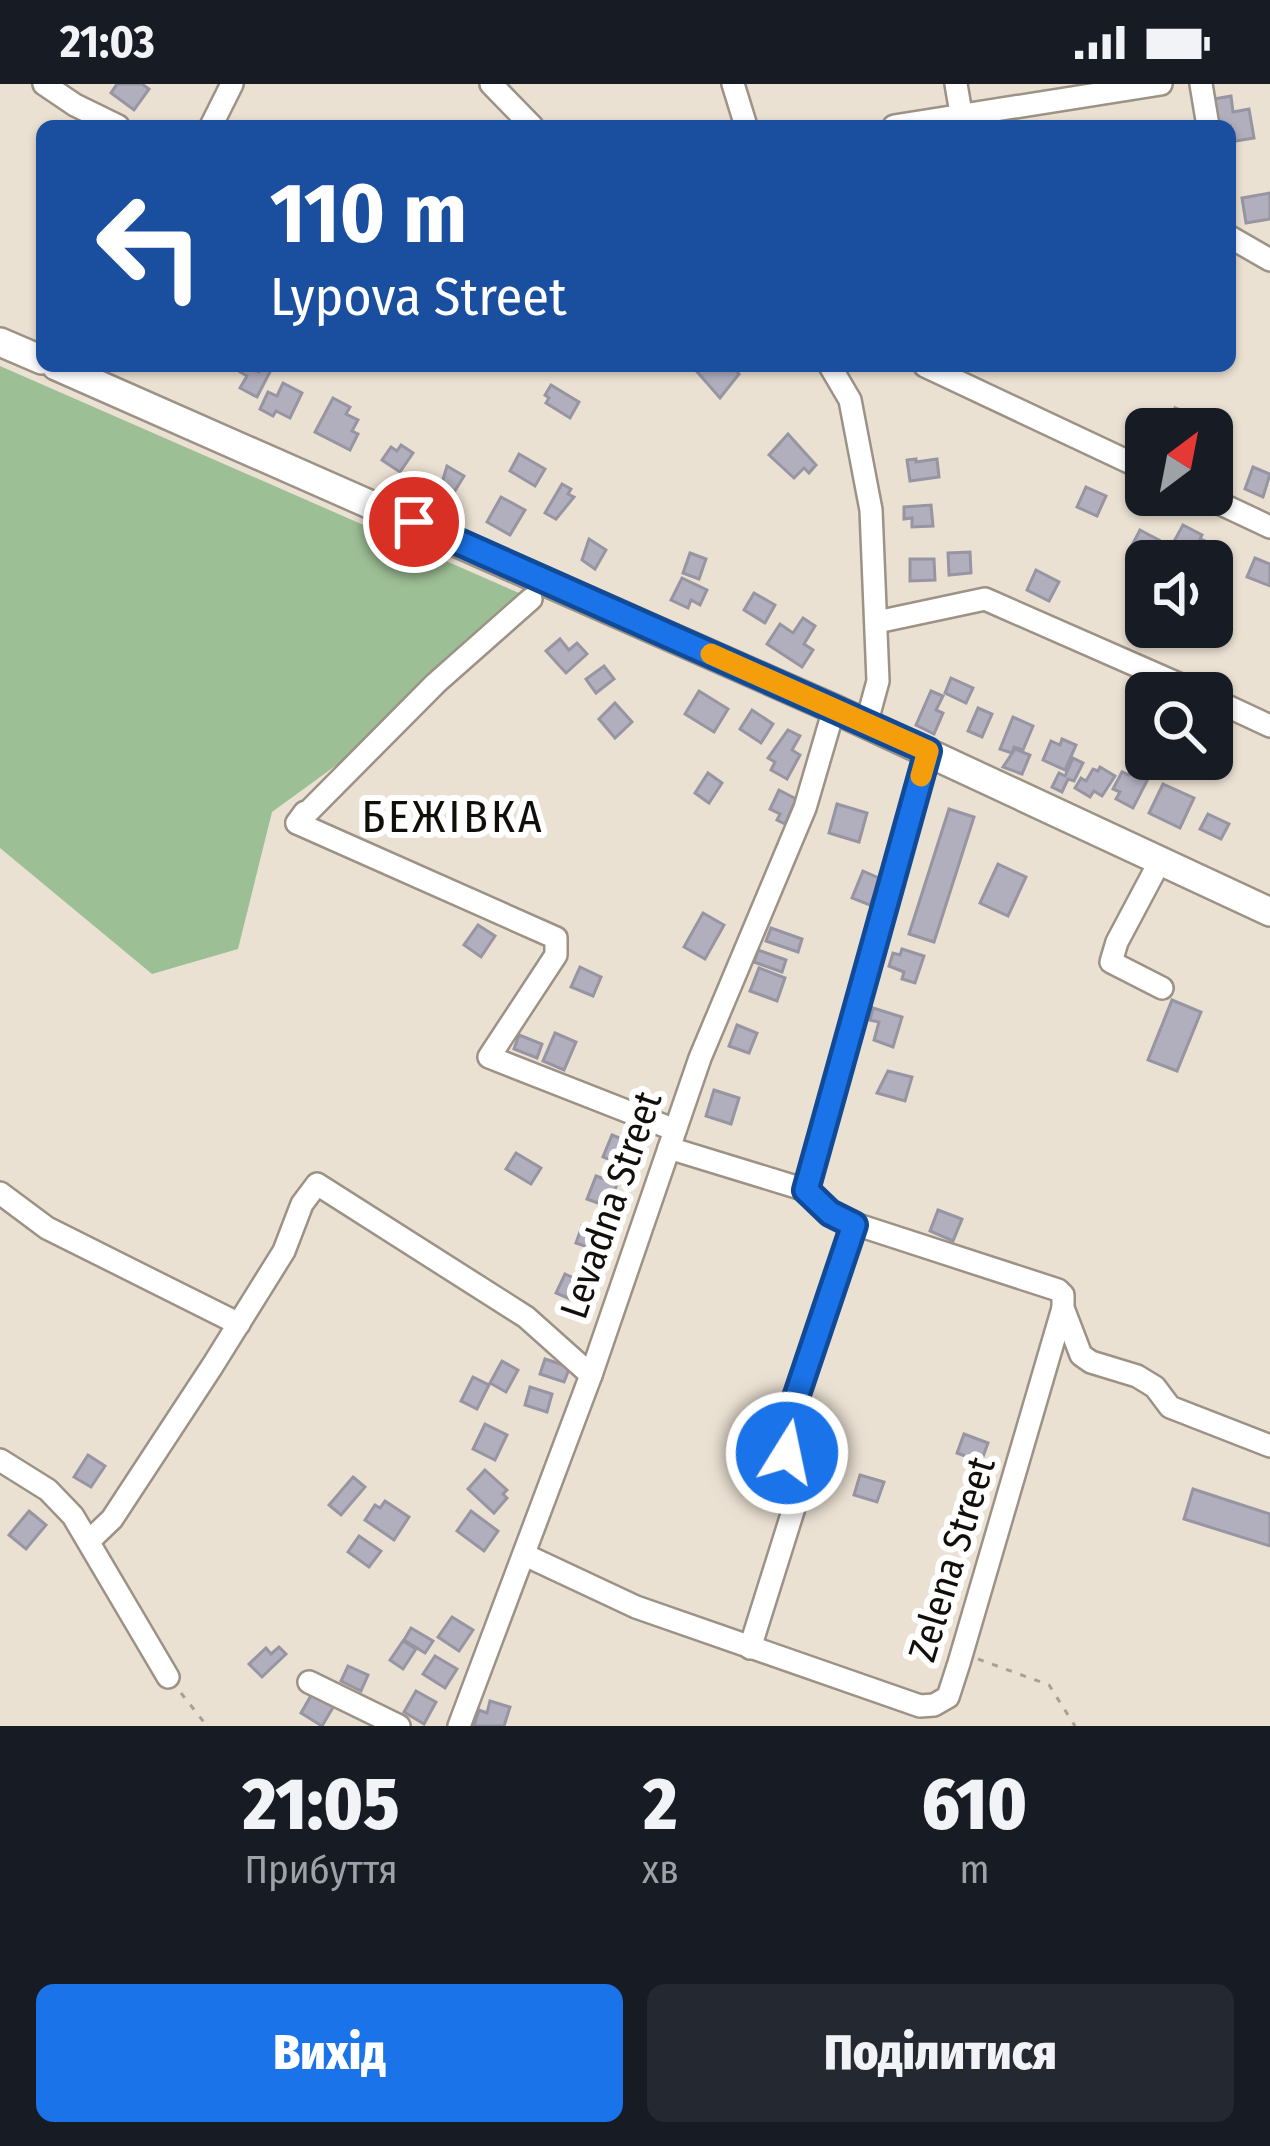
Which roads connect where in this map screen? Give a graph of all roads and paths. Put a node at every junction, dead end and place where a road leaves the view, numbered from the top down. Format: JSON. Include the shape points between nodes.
{"nodes":[{"id":1,"x":44,"y":84,"type":"edge"},
{"id":2,"x":232,"y":84,"type":"edge"},
{"id":3,"x":491,"y":84,"type":"edge"},
{"id":4,"x":734,"y":84,"type":"edge"},
{"id":5,"x":956,"y":84,"type":"edge"},
{"id":6,"x":1161,"y":84,"type":"edge"},
{"id":7,"x":1201,"y":84,"type":"edge"},
{"id":8,"x":106,"y":120,"type":"edge"},
{"id":9,"x":214,"y":120,"type":"edge"},
{"id":10,"x":526,"y":120,"type":"edge"},
{"id":11,"x":744,"y":120,"type":"edge"},
{"id":12,"x":962,"y":120,"type":"edge"},
{"id":13,"x":967,"y":120,"type":"edge"},
{"id":14,"x":1207,"y":120,"type":"edge"},
{"id":15,"x":1236,"y":240,"type":"edge"},
{"id":16,"x":1270,"y":260,"type":"edge"},
{"id":17,"x":0,"y":342,"type":"edge"},
{"id":18,"x":36,"y":357,"type":"edge"},
{"id":19,"x":833,"y":372,"type":"edge"},
{"id":20,"x":938,"y":372,"type":"edge"},
{"id":21,"x":93,"y":373,"type":"edge"},
{"id":22,"x":1125,"y":460,"type":"edge"},
{"id":23,"x":1233,"y":509,"type":"edge"},
{"id":24,"x":1270,"y":526,"type":"edge"},
{"id":25,"x":531,"y":599,"type":"dead end"},
{"id":26,"x":877,"y":622,"type":"junction"},
{"id":27,"x":1150,"y":672,"type":"edge"},
{"id":28,"x":1233,"y":708,"type":"edge"},
{"id":29,"x":834,"y":709,"type":"junction"},
{"id":30,"x":866,"y":725,"type":"junction"},
{"id":31,"x":1270,"y":725,"type":"edge"},
{"id":32,"x":928,"y":751,"type":"junction"},
{"id":33,"x":1160,"y":861,"type":"junction"},
{"id":34,"x":1270,"y":912,"type":"edge"},
{"id":35,"x":1162,"y":988,"type":"dead end"},
{"id":36,"x":672,"y":1139,"type":"junction"},
{"id":37,"x":806,"y":1190,"type":"junction"},
{"id":38,"x":0,"y":1193,"type":"edge"},
{"id":39,"x":854,"y":1225,"type":"junction"},
{"id":40,"x":1063,"y":1308,"type":"junction"},
{"id":41,"x":239,"y":1324,"type":"junction"},
{"id":42,"x":591,"y":1375,"type":"junction"},
{"id":43,"x":1270,"y":1446,"type":"edge"},
{"id":44,"x":0,"y":1460,"type":"edge"},
{"id":45,"x":89,"y":1541,"type":"junction"},
{"id":46,"x":525,"y":1555,"type":"junction"},
{"id":47,"x":750,"y":1648,"type":"junction"},
{"id":48,"x":962,"y":1652,"type":"junction"},
{"id":49,"x":168,"y":1677,"type":"joint"},
{"id":50,"x":309,"y":1682,"type":"dead end"},
{"id":51,"x":207,"y":1726,"type":"edge"},
{"id":52,"x":399,"y":1726,"type":"edge"},
{"id":53,"x":459,"y":1726,"type":"edge"},
{"id":54,"x":1075,"y":1726,"type":"edge"}],
"edges":[{"from":1,"to":8,"type":"street"},
{"from":2,"to":9,"type":"street"},
{"from":3,"to":10,"type":"street"},
{"from":4,"to":11,"type":"street"},
{"from":5,"to":12,"type":"street"},
{"from":6,"to":13,"type":"street"},
{"from":7,"to":14,"type":"street"},
{"from":15,"to":16,"type":"street"},
{"from":17,"to":18,"type":"main road"},
{"from":19,"to":26,"type":"street","via":[[859,433]]},
{"from":20,"to":22,"type":"street"},
{"from":21,"to":29,"type":"main road"},
{"from":23,"to":24,"type":"street"},
{"from":25,"to":36,"type":"street","via":[[301,817],[556,938],[556,956],[489,1057]]},
{"from":26,"to":27,"type":"street","via":[[985,599]]},
{"from":26,"to":30,"type":"street","via":[[878,681]]},
{"from":28,"to":31,"type":"street"},
{"from":29,"to":30,"type":"main road"},
{"from":29,"to":36,"type":"street","name":"Levadna Street","via":[[792,842]]},
{"from":30,"to":32,"type":"main road"},
{"from":32,"to":33,"type":"main road"},
{"from":32,"to":37,"type":"street"},
{"from":33,"to":34,"type":"main road"},
{"from":33,"to":35,"type":"street","via":[[1111,962]]},
{"from":36,"to":37,"type":"street"},
{"from":36,"to":42,"type":"street","name":"Levadna Street"},
{"from":37,"to":39,"type":"street"},
{"from":38,"to":41,"type":"street","via":[[47,1228]]},
{"from":39,"to":40,"type":"street","via":[[1049,1286],[1064,1295]]},
{"from":39,"to":47,"type":"street","via":[[785,1430],[787,1453],[804,1476]]},
{"from":40,"to":43,"type":"street","via":[[1090,1362],[1137,1376],[1169,1407]]},
{"from":40,"to":48,"type":"street","name":"Zelena Street"},
{"from":41,"to":42,"type":"street","via":[[317,1184],[526,1317]]},
{"from":41,"to":45,"type":"street","via":[[112,1519]]},
{"from":42,"to":46,"type":"street","name":"Levadna Street"},
{"from":44,"to":45,"type":"street","via":[[48,1490]]},
{"from":45,"to":49,"type":"street"},
{"from":46,"to":47,"type":"street","name":"Zelena Street"},
{"from":46,"to":53,"type":"street","name":"Levadna Street"},
{"from":47,"to":48,"type":"street","name":"Zelena Street","via":[[920,1706],[948,1697]]},
{"from":48,"to":54,"type":"path","via":[[1049,1685]]},
{"from":49,"to":51,"type":"path"},
{"from":50,"to":52,"type":"street"}]}
